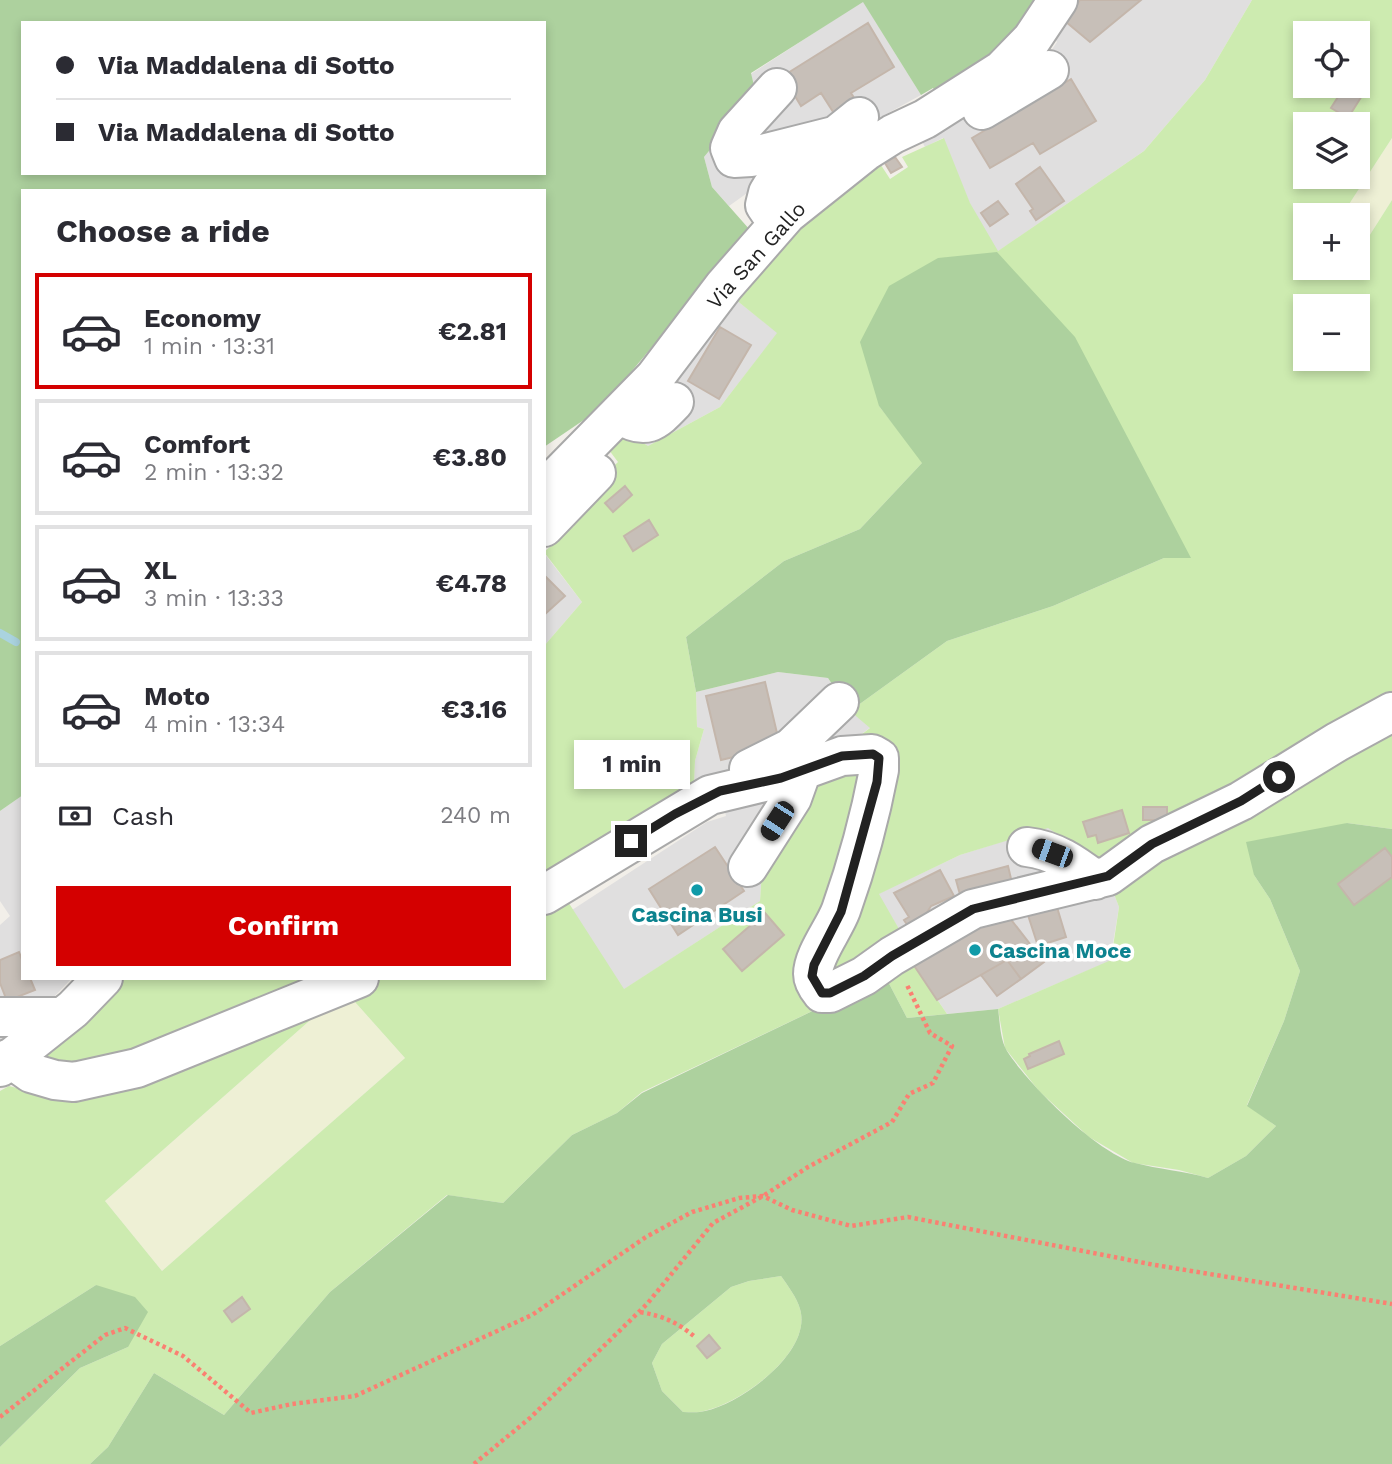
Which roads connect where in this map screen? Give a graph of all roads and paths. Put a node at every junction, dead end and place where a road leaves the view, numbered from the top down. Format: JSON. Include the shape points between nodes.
{"nodes":[{"id":1,"x":1049,"y":15,"type":"edge"},
{"id":2,"x":777,"y":88,"type":"dead end"},
{"id":3,"x":893,"y":134,"type":"junction"},
{"id":4,"x":778,"y":225,"type":"junction"},
{"id":5,"x":674,"y":402,"type":"dead end"},
{"id":6,"x":611,"y":422,"type":"junction"},
{"id":7,"x":546,"y":452,"type":"edge"},
{"id":8,"x":546,"y":488,"type":"edge"},
{"id":9,"x":546,"y":525,"type":"edge"},
{"id":10,"x":838,"y":702,"type":"dead end"},
{"id":11,"x":1392,"y":712,"type":"edge"},
{"id":12,"x":802,"y":770,"type":"junction"},
{"id":13,"x":710,"y":795,"type":"junction"},
{"id":14,"x":1027,"y":847,"type":"dead end"},
{"id":15,"x":748,"y":867,"type":"dead end"},
{"id":16,"x":1095,"y":880,"type":"junction"},
{"id":17,"x":546,"y":894,"type":"edge"},
{"id":18,"x":101,"y":980,"type":"edge"},
{"id":19,"x":354,"y":980,"type":"edge"},
{"id":20,"x":920,"y":1011,"type":"dead end"},
{"id":21,"x":0,"y":1017,"type":"edge"},
{"id":22,"x":63,"y":1017,"type":"junction"},
{"id":23,"x":5,"y":1063,"type":"edge"},
{"id":24,"x":763,"y":1196,"type":"junction"},
{"id":25,"x":1392,"y":1304,"type":"edge"},
{"id":26,"x":639,"y":1311,"type":"junction"},
{"id":27,"x":695,"y":1337,"type":"dead end"},
{"id":28,"x":0,"y":1418,"type":"edge"},
{"id":29,"x":474,"y":1464,"type":"edge"}],
"edges":[{"from":1,"to":3,"type":"street","name":"Via San Gallo","via":[[1002,70]]},
{"from":1,"to":3,"type":"street","via":[[1062,68],[922,142],[907,143]]},
{"from":2,"to":4,"type":"street","via":[[737,132],[730,148],[734,158],[751,157],[846,126],[768,193],[765,205]]},
{"from":3,"to":4,"type":"street","name":"Via San Gallo"},
{"from":4,"to":6,"type":"street","name":"Via San Gallo","via":[[724,286],[655,377]]},
{"from":5,"to":6,"type":"street","via":[[645,425]]},
{"from":6,"to":7,"type":"street","via":[[564,439]]},
{"from":6,"to":8,"type":"street","name":"Via San Gallo"},
{"from":6,"to":9,"type":"street","via":[[602,467]]},
{"from":10,"to":13,"type":"street","via":[[791,748],[712,785]]},
{"from":11,"to":16,"type":"street"},
{"from":12,"to":13,"type":"street"},
{"from":12,"to":15,"type":"street","via":[[792,798]]},
{"from":12,"to":16,"type":"street","via":[[842,756],[873,754],[879,758],[877,782],[841,912],[814,965],[812,976],[822,993],[864,976],[973,909]]},
{"from":13,"to":17,"type":"street"},
{"from":14,"to":16,"type":"street","via":[[1065,858]]},
{"from":18,"to":22,"type":"street"},
{"from":19,"to":23,"type":"street","via":[[137,1068],[74,1082]]},
{"from":20,"to":24,"type":"path","via":[[930,1033],[952,1046],[933,1083],[909,1094],[892,1122]]},
{"from":21,"to":22,"type":"street"},
{"from":22,"to":23,"type":"street"},
{"from":24,"to":25,"type":"path","via":[[792,1210],[850,1226],[908,1217],[1155,1265]]},
{"from":24,"to":26,"type":"path","via":[[713,1223]]},
{"from":24,"to":28,"type":"path","via":[[723,1201],[692,1212],[646,1237],[532,1315],[355,1396],[251,1413],[183,1356],[125,1328],[105,1335]]},
{"from":26,"to":27,"type":"path","via":[[666,1317]]},
{"from":26,"to":29,"type":"path","via":[[530,1418]]}]}
